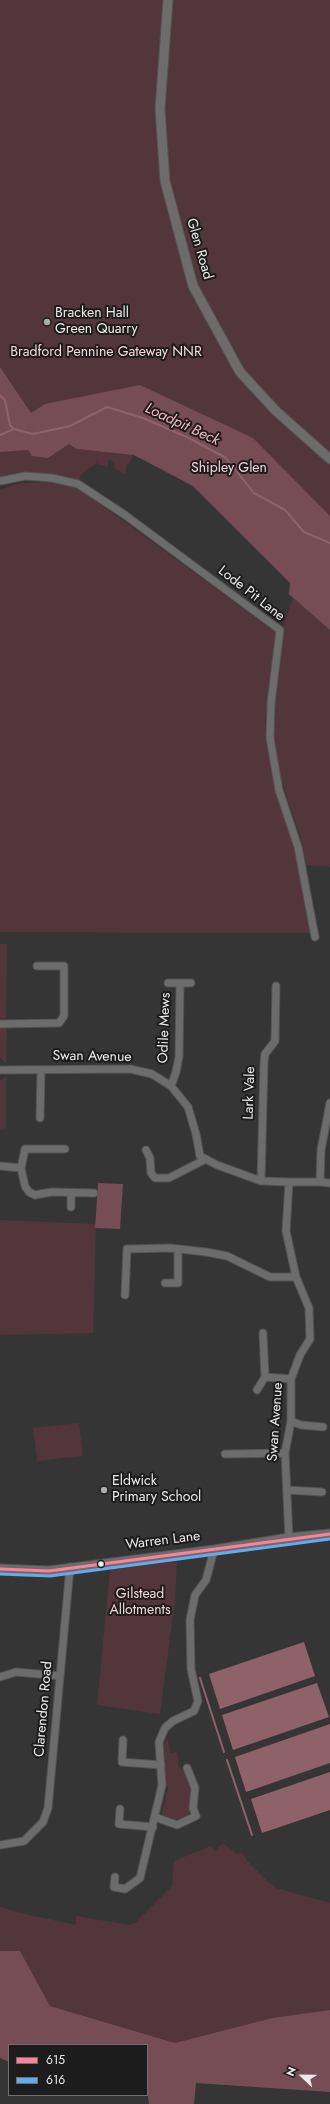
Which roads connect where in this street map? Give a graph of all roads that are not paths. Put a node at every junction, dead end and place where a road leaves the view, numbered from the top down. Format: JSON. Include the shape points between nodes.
{"nodes":[{"id":1,"x":168,"y":0,"type":"edge"},
{"id":2,"x":330,"y":459,"type":"edge"},
{"id":3,"x":0,"y":481,"type":"edge"},
{"id":4,"x":315,"y":937,"type":"dead end"},
{"id":5,"x":37,"y":966,"type":"dead end"},
{"id":6,"x":168,"y":983,"type":"dead end"},
{"id":7,"x":180,"y":983,"type":"junction"},
{"id":8,"x":191,"y":983,"type":"dead end"},
{"id":9,"x":276,"y":986,"type":"dead end"},
{"id":10,"x":0,"y":1024,"type":"edge"},
{"id":11,"x":0,"y":1070,"type":"edge"},
{"id":12,"x":41,"y":1070,"type":"junction"},
{"id":13,"x":171,"y":1086,"type":"junction"},
{"id":14,"x":330,"y":1103,"type":"edge"},
{"id":15,"x":329,"y":1114,"type":"edge"},
{"id":16,"x":40,"y":1118,"type":"dead end"},
{"id":17,"x":65,"y":1149,"type":"dead end"},
{"id":18,"x":146,"y":1150,"type":"dead end"},
{"id":19,"x":206,"y":1159,"type":"junction"},
{"id":20,"x":0,"y":1166,"type":"edge"},
{"id":21,"x":21,"y":1168,"type":"junction"},
{"id":22,"x":261,"y":1181,"type":"junction"},
{"id":23,"x":289,"y":1182,"type":"junction"},
{"id":24,"x":320,"y":1182,"type":"junction"},
{"id":25,"x":330,"y":1183,"type":"edge"},
{"id":26,"x":71,"y":1193,"type":"junction"},
{"id":27,"x":94,"y":1193,"type":"dead end"},
{"id":28,"x":70,"y":1207,"type":"dead end"},
{"id":29,"x":178,"y":1249,"type":"junction"},
{"id":30,"x":296,"y":1277,"type":"junction"},
{"id":31,"x":164,"y":1283,"type":"dead end"},
{"id":32,"x":125,"y":1295,"type":"dead end"},
{"id":33,"x":263,"y":1333,"type":"dead end"},
{"id":34,"x":265,"y":1377,"type":"junction"},
{"id":35,"x":291,"y":1379,"type":"junction"},
{"id":36,"x":257,"y":1390,"type":"dead end"},
{"id":37,"x":291,"y":1421,"type":"junction"},
{"id":38,"x":323,"y":1427,"type":"dead end"},
{"id":39,"x":285,"y":1453,"type":"junction"},
{"id":40,"x":225,"y":1454,"type":"dead end"},
{"id":41,"x":287,"y":1490,"type":"junction"},
{"id":42,"x":322,"y":1492,"type":"dead end"},
{"id":43,"x":330,"y":1534,"type":"edge"},
{"id":44,"x":289,"y":1538,"type":"junction"},
{"id":45,"x":214,"y":1550,"type":"junction"},
{"id":46,"x":70,"y":1567,"type":"junction"},
{"id":47,"x":0,"y":1569,"type":"edge"},
{"id":48,"x":60,"y":1676,"type":"junction"},
{"id":49,"x":0,"y":1677,"type":"edge"},
{"id":50,"x":123,"y":1740,"type":"dead end"},
{"id":51,"x":161,"y":1765,"type":"junction"},
{"id":52,"x":187,"y":1768,"type":"dead end"},
{"id":53,"x":120,"y":1809,"type":"dead end"},
{"id":54,"x":155,"y":1818,"type":"junction"},
{"id":55,"x":153,"y":1826,"type":"junction"},
{"id":56,"x":0,"y":1845,"type":"edge"},
{"id":57,"x":115,"y":1877,"type":"dead end"}],
"edges":[{"from":1,"to":2,"type":"street","name":"Glen Road","via":[[160,109],[165,181],[193,286],[240,372],[276,411]]},
{"from":3,"to":4,"type":"street","name":"Lode Pit Lane","via":[[25,476],[52,478],[78,484],[125,515],[280,630],[271,703],[270,738],[279,790],[298,847]]},
{"from":5,"to":10,"type":"street","via":[[64,966],[64,1016],[59,1023]]},
{"from":6,"to":7,"type":"street","name":"Odile Mews"},
{"from":7,"to":8,"type":"street"},
{"from":7,"to":13,"type":"street","name":"Odile Mews","via":[[179,1056]]},
{"from":9,"to":22,"type":"street","name":"Lark Vale","via":[[275,1041],[264,1054]]},
{"from":11,"to":12,"type":"street","name":"Swan Avenue"},
{"from":12,"to":13,"type":"street","name":"Swan Avenue","via":[[130,1069],[152,1074]]},
{"from":12,"to":16,"type":"street"},
{"from":13,"to":19,"type":"street","name":"Swan Avenue","via":[[188,1107],[200,1156]]},
{"from":14,"to":15,"type":"street"},
{"from":15,"to":24,"type":"street","via":[[321,1150]]},
{"from":17,"to":21,"type":"street","via":[[25,1149]]},
{"from":18,"to":19,"type":"street","via":[[155,1178],[169,1178]]},
{"from":19,"to":22,"type":"street"},
{"from":20,"to":21,"type":"street"},
{"from":21,"to":26,"type":"street","via":[[25,1186],[35,1195],[52,1192]]},
{"from":22,"to":23,"type":"street"},
{"from":23,"to":24,"type":"street"},
{"from":23,"to":30,"type":"street","name":"Swan Avenue","via":[[286,1231]]},
{"from":24,"to":25,"type":"street"},
{"from":26,"to":27,"type":"street"},
{"from":26,"to":28,"type":"street"},
{"from":29,"to":30,"type":"street","via":[[227,1256],[270,1277]]},
{"from":29,"to":31,"type":"street","via":[[178,1283]]},
{"from":29,"to":32,"type":"street","via":[[127,1249]]},
{"from":30,"to":35,"type":"street","name":"Swan Avenue","via":[[310,1308],[310,1339],[300,1355]]},
{"from":33,"to":34,"type":"street"},
{"from":34,"to":35,"type":"street"},
{"from":34,"to":36,"type":"street"},
{"from":35,"to":37,"type":"street","name":"Swan Avenue"},
{"from":37,"to":38,"type":"street","via":[[300,1425]]},
{"from":37,"to":39,"type":"street","name":"Swan Avenue"},
{"from":39,"to":40,"type":"street"},
{"from":39,"to":41,"type":"street","name":"Swan Avenue"},
{"from":41,"to":42,"type":"street"},
{"from":41,"to":44,"type":"street","name":"Swan Avenue"},
{"from":43,"to":44,"type":"street","name":"Warren Lane"},
{"from":44,"to":45,"type":"street","name":"Warren Lane"},
{"from":45,"to":46,"type":"street","name":"Warren Lane"},
{"from":45,"to":51,"type":"street","via":[[206,1580],[195,1595],[190,1620],[191,1669],[198,1701],[194,1711],[165,1728],[159,1742]]},
{"from":46,"to":47,"type":"street","name":"Warren Lane","via":[[49,1572]]},
{"from":46,"to":48,"type":"street","name":"Clarendon Road"},
{"from":48,"to":49,"type":"street","via":[[16,1672]]},
{"from":48,"to":56,"type":"street","name":"Clarendon Road","via":[[48,1808],[43,1822],[34,1833],[21,1842]]},
{"from":50,"to":51,"type":"street","via":[[122,1762]]},
{"from":51,"to":54,"type":"street","via":[[162,1785]]},
{"from":52,"to":54,"type":"street","via":[[195,1788],[193,1808],[196,1816],[177,1825]]},
{"from":53,"to":55,"type":"street","via":[[119,1824]]},
{"from":54,"to":55,"type":"street"},
{"from":55,"to":57,"type":"street","via":[[140,1878],[124,1889],[114,1887]]}]}
